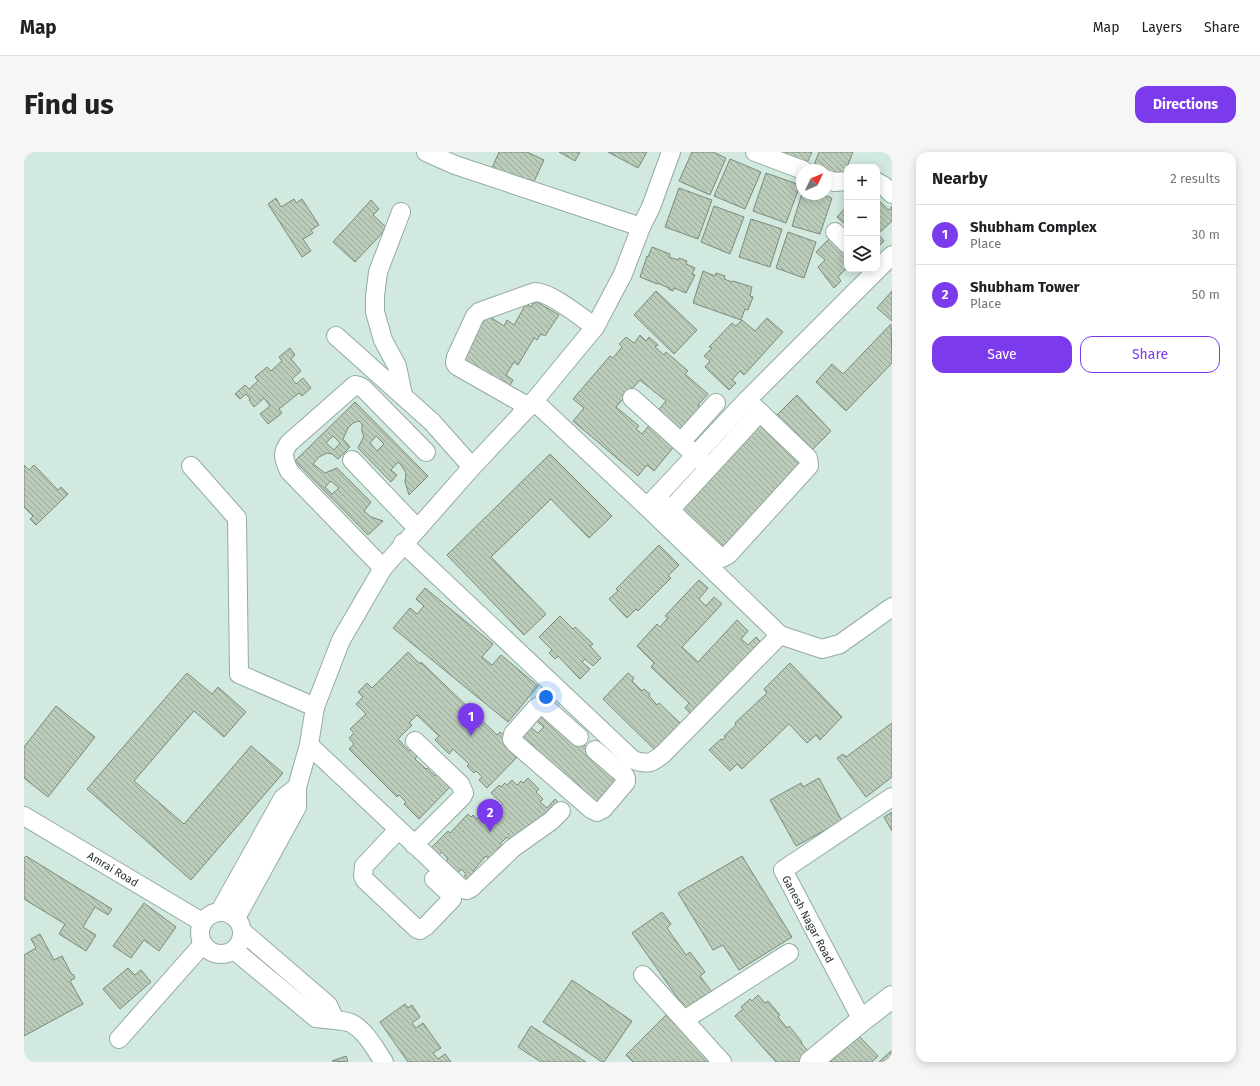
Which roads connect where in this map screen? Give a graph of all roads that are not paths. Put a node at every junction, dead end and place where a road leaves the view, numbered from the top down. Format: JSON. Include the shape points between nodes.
{"nodes":[{"id":1,"x":426,"y":152,"type":"edge"},
{"id":2,"x":670,"y":152,"type":"edge"},
{"id":3,"x":755,"y":152,"type":"edge"},
{"id":4,"x":796,"y":167,"type":"edge"},
{"id":5,"x":832,"y":181,"type":"edge"},
{"id":6,"x":844,"y":181,"type":"edge"},
{"id":7,"x":880,"y":184,"type":"edge"},
{"id":8,"x":892,"y":194,"type":"edge"},
{"id":9,"x":401,"y":212,"type":"dead end"},
{"id":10,"x":641,"y":227,"type":"junction"},
{"id":11,"x":871,"y":272,"type":"edge"},
{"id":12,"x":595,"y":327,"type":"junction"},
{"id":13,"x":336,"y":336,"type":"dead end"},
{"id":14,"x":403,"y":395,"type":"junction"},
{"id":15,"x":632,"y":398,"type":"dead end"},
{"id":16,"x":747,"y":400,"type":"junction"},
{"id":17,"x":716,"y":402,"type":"dead end"},
{"id":18,"x":531,"y":404,"type":"junction"},
{"id":19,"x":760,"y":412,"type":"junction"},
{"id":20,"x":432,"y":422,"type":"junction"},
{"id":21,"x":681,"y":442,"type":"junction"},
{"id":22,"x":695,"y":455,"type":"junction"},
{"id":23,"x":352,"y":460,"type":"dead end"},
{"id":24,"x":191,"y":466,"type":"dead end"},
{"id":25,"x":472,"y":467,"type":"junction"},
{"id":26,"x":709,"y":467,"type":"junction"},
{"id":27,"x":652,"y":502,"type":"junction"},
{"id":28,"x":670,"y":510,"type":"junction"},
{"id":29,"x":417,"y":528,"type":"junction"},
{"id":30,"x":403,"y":543,"type":"junction"},
{"id":31,"x":383,"y":568,"type":"junction"},
{"id":32,"x":892,"y":607,"type":"edge"},
{"id":33,"x":780,"y":635,"type":"junction"},
{"id":34,"x":315,"y":707,"type":"junction"},
{"id":35,"x":582,"y":712,"type":"junction"},
{"id":36,"x":415,"y":741,"type":"dead end"},
{"id":37,"x":309,"y":745,"type":"junction"},
{"id":38,"x":595,"y":750,"type":"dead end"},
{"id":39,"x":627,"y":766,"type":"junction"},
{"id":40,"x":892,"y":797,"type":"edge"},
{"id":41,"x":561,"y":811,"type":"dead end"},
{"id":42,"x":24,"y":816,"type":"edge"},
{"id":43,"x":395,"y":833,"type":"junction"},
{"id":44,"x":414,"y":845,"type":"junction"},
{"id":45,"x":233,"y":920,"type":"junction"},
{"id":46,"x":202,"y":922,"type":"junction"},
{"id":47,"x":203,"y":944,"type":"junction"},
{"id":48,"x":234,"y":950,"type":"junction"},
{"id":49,"x":789,"y":953,"type":"dead end"},
{"id":50,"x":643,"y":975,"type":"dead end"},
{"id":51,"x":892,"y":997,"type":"edge"},
{"id":52,"x":335,"y":1020,"type":"junction"},
{"id":53,"x":684,"y":1020,"type":"junction"},
{"id":54,"x":862,"y":1020,"type":"junction"},
{"id":55,"x":119,"y":1039,"type":"dead end"},
{"id":56,"x":384,"y":1062,"type":"edge"},
{"id":57,"x":722,"y":1062,"type":"edge"},
{"id":58,"x":811,"y":1062,"type":"edge"}],
"edges":[{"from":1,"to":10,"type":"street","via":[[455,165]]},
{"from":2,"to":10,"type":"street","via":[[651,207]]},
{"from":3,"to":4,"type":"street"},
{"from":5,"to":6,"type":"street"},
{"from":7,"to":8,"type":"street"},
{"from":9,"to":14,"type":"street","via":[[378,272],[375,312],[383,340],[397,366]]},
{"from":10,"to":12,"type":"street","via":[[623,274]]},
{"from":11,"to":16,"type":"street"},
{"from":12,"to":18,"type":"street"},
{"from":12,"to":18,"type":"street","via":[[539,292],[479,312],[455,363]]},
{"from":13,"to":14,"type":"street"},
{"from":14,"to":20,"type":"street"},
{"from":15,"to":21,"type":"street"},
{"from":16,"to":19,"type":"street"},
{"from":16,"to":22,"type":"street"},
{"from":17,"to":21,"type":"street"},
{"from":18,"to":25,"type":"street"},
{"from":18,"to":27,"type":"street"},
{"from":19,"to":26,"type":"street"},
{"from":19,"to":28,"type":"street","via":[[808,458],[809,466],[728,555],[722,558],[719,556]]},
{"from":20,"to":25,"type":"street"},
{"from":20,"to":31,"type":"street","via":[[420,446],[364,388],[354,386],[284,450],[284,460],[289,471]]},
{"from":21,"to":22,"type":"street"},
{"from":22,"to":26,"type":"street"},
{"from":22,"to":27,"type":"street"},
{"from":23,"to":29,"type":"street"},
{"from":24,"to":34,"type":"street","via":[[237,518],[239,674]]},
{"from":25,"to":29,"type":"street"},
{"from":26,"to":28,"type":"street"},
{"from":27,"to":28,"type":"street"},
{"from":27,"to":33,"type":"street"},
{"from":29,"to":30,"type":"street"},
{"from":30,"to":31,"type":"street"},
{"from":30,"to":35,"type":"street"},
{"from":31,"to":34,"type":"street","via":[[341,640]]},
{"from":32,"to":33,"type":"street","via":[[840,644],[822,649]]},
{"from":33,"to":39,"type":"street","via":[[663,754],[654,761]]},
{"from":34,"to":37,"type":"street"},
{"from":35,"to":39,"type":"street"},
{"from":35,"to":39,"type":"street","via":[[574,732],[545,707],[537,707],[512,738],[597,812],[603,809],[626,782]]},
{"from":36,"to":44,"type":"street","via":[[460,784],[464,793]]},
{"from":37,"to":43,"type":"street"},
{"from":37,"to":45,"type":"street","via":[[297,787],[297,807]]},
{"from":38,"to":39,"type":"street"},
{"from":40,"to":54,"type":"street","name":"Ganesh Nagar Road","via":[[783,870]]},
{"from":41,"to":44,"type":"street","via":[[513,848],[467,890],[462,889]]},
{"from":42,"to":46,"type":"street","name":"Amrai Road"},
{"from":43,"to":43,"type":"street","via":[[364,866],[363,876],[420,930],[452,897]]},
{"from":43,"to":44,"type":"street"},
{"from":45,"to":46,"type":"street","via":[[213,912]]},
{"from":45,"to":48,"type":"street","via":[[239,945]]},
{"from":45,"to":52,"type":"street","via":[[328,1005]]},
{"from":46,"to":47,"type":"street","via":[[200,937]]},
{"from":47,"to":48,"type":"street","via":[[208,950],[222,955]]},
{"from":47,"to":55,"type":"street"},
{"from":48,"to":52,"type":"street","via":[[316,1018]]},
{"from":49,"to":53,"type":"street"},
{"from":50,"to":53,"type":"street"},
{"from":51,"to":54,"type":"street"},
{"from":52,"to":56,"type":"street","via":[[350,1023],[360,1030]]},
{"from":53,"to":57,"type":"street"},
{"from":54,"to":58,"type":"street"}]}
